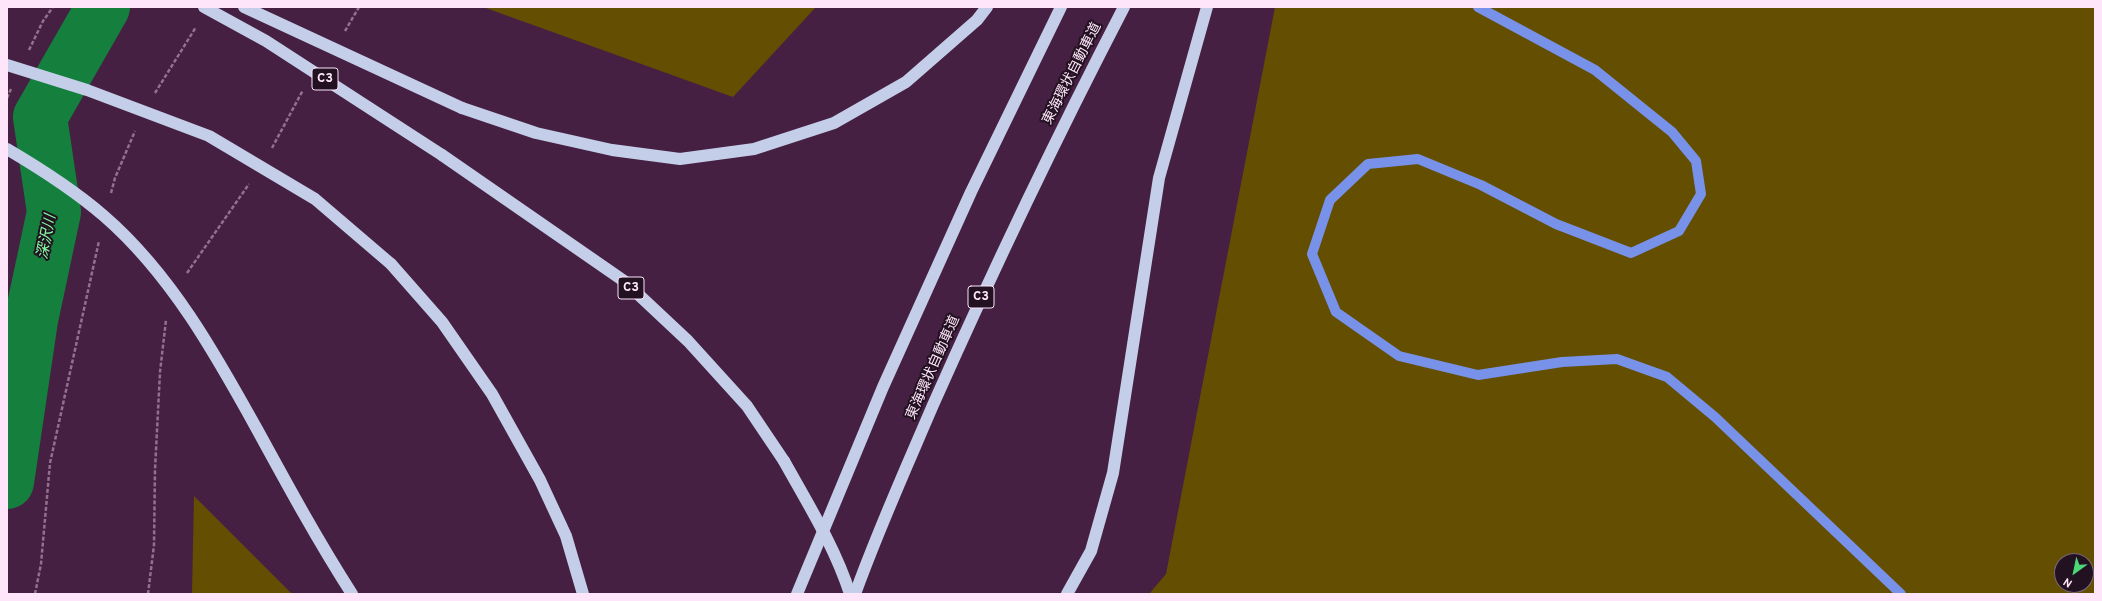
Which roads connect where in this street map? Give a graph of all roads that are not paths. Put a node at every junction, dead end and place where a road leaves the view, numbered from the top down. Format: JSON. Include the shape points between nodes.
{"nodes":[{"id":1,"x":204,"y":7,"type":"edge"},
{"id":2,"x":244,"y":7,"type":"edge"},
{"id":3,"x":987,"y":7,"type":"edge"},
{"id":4,"x":1061,"y":7,"type":"edge"},
{"id":5,"x":1124,"y":7,"type":"edge"},
{"id":6,"x":1207,"y":7,"type":"edge"},
{"id":7,"x":1478,"y":7,"type":"edge"},
{"id":8,"x":7,"y":64,"type":"edge"},
{"id":9,"x":7,"y":149,"type":"edge"},
{"id":10,"x":352,"y":594,"type":"edge"},
{"id":11,"x":583,"y":594,"type":"edge"},
{"id":12,"x":797,"y":594,"type":"edge"},
{"id":13,"x":850,"y":594,"type":"edge"},
{"id":14,"x":855,"y":594,"type":"edge"},
{"id":15,"x":1066,"y":594,"type":"edge"},
{"id":16,"x":1901,"y":594,"type":"edge"}],
"edges":[{"from":1,"to":13,"type":"highway","number":"C3","bridge":true,"via":[[266,41],[442,155],[624,281],[688,341],[747,406],[784,461],[825,537]]},
{"from":2,"to":3,"type":"highway","number":"C3","bridge":true,"via":[[462,108],[536,133],[612,150],[680,159],[754,149],[834,123],[906,82],[977,20]]},
{"from":4,"to":12,"type":"highway","via":[[972,192],[883,387]]},
{"from":5,"to":14,"type":"highway","name":"東海環状自動車道","number":"C3","via":[[1056,138],[974,312],[911,456]]},
{"from":6,"to":15,"type":"highway","via":[[1159,178],[1113,473],[1091,551]]},
{"from":7,"to":16,"type":"street","via":[[1595,70],[1672,132],[1696,161],[1701,194],[1679,232],[1631,253],[1556,224],[1481,185],[1418,159],[1368,164],[1330,200],[1312,254],[1336,312],[1399,356],[1478,375],[1562,362],[1617,359],[1667,377],[1715,417]]},
{"from":8,"to":11,"type":"highway","bridge":true,"via":[[87,90],[209,136],[316,199],[391,264],[442,322],[492,394],[540,480],[566,536]]},
{"from":9,"to":10,"type":"highway","bridge":true,"via":[[51,175],[104,217],[142,255],[178,299],[218,358],[319,541]]}]}
